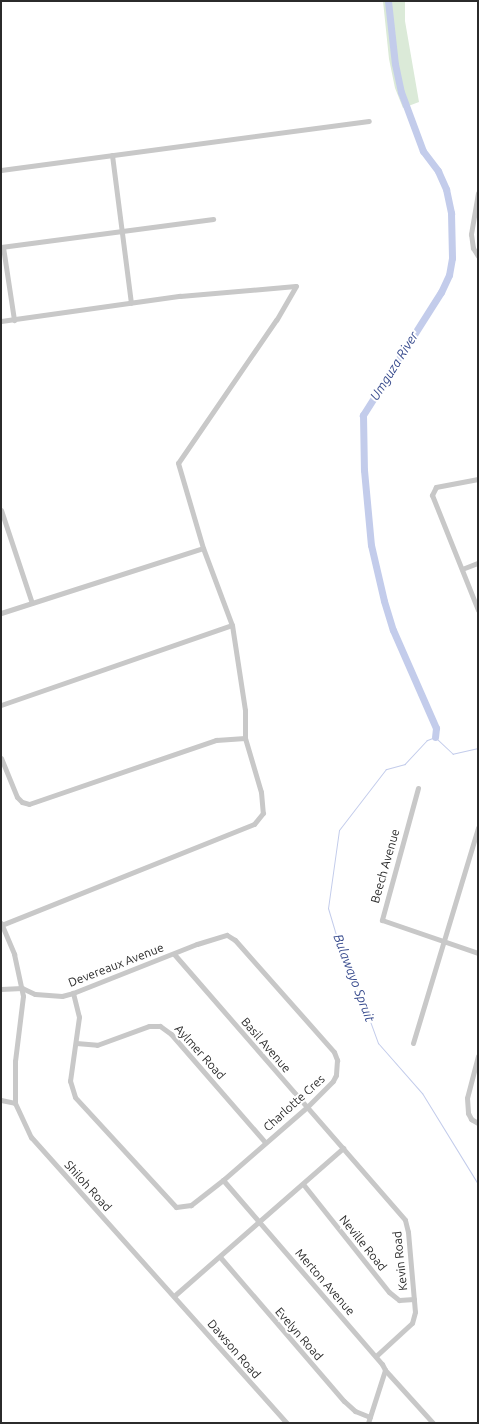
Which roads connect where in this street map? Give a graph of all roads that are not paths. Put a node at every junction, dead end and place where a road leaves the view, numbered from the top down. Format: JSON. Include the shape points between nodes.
{"nodes":[{"id":1,"x":369,"y":121,"type":"dead end"},
{"id":2,"x":112,"y":155,"type":"junction"},
{"id":3,"x":1,"y":170,"type":"edge"},
{"id":4,"x":478,"y":193,"type":"edge"},
{"id":5,"x":213,"y":219,"type":"dead end"},
{"id":6,"x":122,"y":230,"type":"junction"},
{"id":7,"x":2,"y":247,"type":"edge"},
{"id":8,"x":478,"y":256,"type":"edge"},
{"id":9,"x":131,"y":303,"type":"junction"},
{"id":10,"x":14,"y":320,"type":"junction"},
{"id":11,"x":1,"y":321,"type":"edge"},
{"id":12,"x":478,"y":479,"type":"edge"},
{"id":13,"x":1,"y":510,"type":"edge"},
{"id":14,"x":203,"y":548,"type":"junction"},
{"id":15,"x":478,"y":563,"type":"edge"},
{"id":16,"x":462,"y":569,"type":"junction"},
{"id":17,"x":32,"y":603,"type":"junction"},
{"id":18,"x":478,"y":610,"type":"edge"},
{"id":19,"x":1,"y":613,"type":"edge"},
{"id":20,"x":232,"y":626,"type":"junction"},
{"id":21,"x":1,"y":705,"type":"edge"},
{"id":22,"x":245,"y":738,"type":"junction"},
{"id":23,"x":1,"y":758,"type":"edge"},
{"id":24,"x":418,"y":788,"type":"dead end"},
{"id":25,"x":478,"y":828,"type":"edge"},
{"id":26,"x":2,"y":924,"type":"edge"},
{"id":27,"x":235,"y":940,"type":"joint"},
{"id":28,"x":442,"y":941,"type":"junction"},
{"id":29,"x":478,"y":953,"type":"edge"},
{"id":30,"x":174,"y":954,"type":"junction"},
{"id":31,"x":22,"y":988,"type":"junction"},
{"id":32,"x":1,"y":989,"type":"edge"},
{"id":33,"x":73,"y":993,"type":"junction"},
{"id":34,"x":413,"y":1042,"type":"dead end"},
{"id":35,"x":76,"y":1043,"type":"junction"},
{"id":36,"x":478,"y":1056,"type":"edge"},
{"id":37,"x":1,"y":1100,"type":"edge"},
{"id":38,"x":15,"y":1103,"type":"junction"},
{"id":39,"x":307,"y":1107,"type":"junction"},
{"id":40,"x":478,"y":1124,"type":"edge"},
{"id":41,"x":265,"y":1142,"type":"junction"},
{"id":42,"x":343,"y":1148,"type":"junction"},
{"id":43,"x":223,"y":1180,"type":"junction"},
{"id":44,"x":303,"y":1184,"type":"junction"},
{"id":45,"x":260,"y":1221,"type":"junction"},
{"id":46,"x":220,"y":1257,"type":"junction"},
{"id":47,"x":166,"y":1288,"type":"joint"},
{"id":48,"x":174,"y":1296,"type":"junction"},
{"id":49,"x":414,"y":1299,"type":"junction"},
{"id":50,"x":376,"y":1356,"type":"junction"},
{"id":51,"x":385,"y":1370,"type":"junction"},
{"id":52,"x":370,"y":1417,"type":"junction"},
{"id":53,"x":287,"y":1423,"type":"edge"},
{"id":54,"x":368,"y":1423,"type":"edge"},
{"id":55,"x":434,"y":1423,"type":"edge"}],
"edges":[{"from":1,"to":2,"type":"street"},
{"from":2,"to":3,"type":"street"},
{"from":2,"to":6,"type":"street"},
{"from":4,"to":8,"type":"street","via":[[471,234],[473,248]]},
{"from":5,"to":6,"type":"street"},
{"from":6,"to":7,"type":"street"},
{"from":6,"to":9,"type":"street"},
{"from":7,"to":10,"type":"street"},
{"from":9,"to":10,"type":"street"},
{"from":9,"to":14,"type":"street","via":[[296,286],[276,320],[178,463]]},
{"from":10,"to":11,"type":"street"},
{"from":12,"to":16,"type":"street","via":[[436,487],[432,492]]},
{"from":13,"to":17,"type":"street"},
{"from":14,"to":17,"type":"street"},
{"from":14,"to":20,"type":"street"},
{"from":15,"to":16,"type":"street"},
{"from":16,"to":18,"type":"street"},
{"from":17,"to":19,"type":"street"},
{"from":20,"to":21,"type":"street"},
{"from":20,"to":22,"type":"street","via":[[245,710]]},
{"from":22,"to":23,"type":"street","via":[[216,740],[29,804],[21,801],[14,793]]},
{"from":22,"to":26,"type":"street","via":[[263,802],[263,813],[254,824]]},
{"from":24,"to":28,"type":"street","name":"Beech Avenue","via":[[381,917],[384,923]]},
{"from":25,"to":28,"type":"street"},
{"from":26,"to":31,"type":"street","via":[[14,954]]},
{"from":27,"to":30,"type":"street","name":"Devereaux Avenue","via":[[224,935]]},
{"from":27,"to":39,"type":"street","name":"Charlotte Cres","via":[[336,1056],[338,1069],[334,1081]]},
{"from":28,"to":29,"type":"street","name":"Beech Avenue"},
{"from":28,"to":34,"type":"street"},
{"from":30,"to":33,"type":"street","name":"Devereaux Avenue"},
{"from":30,"to":39,"type":"street","name":"Basil Avenue"},
{"from":31,"to":32,"type":"street","name":"Devereaux Avenue"},
{"from":31,"to":33,"type":"street","name":"Devereaux Avenue","via":[[35,994],[62,996]]},
{"from":31,"to":38,"type":"street","via":[[23,1005],[15,1061]]},
{"from":33,"to":35,"type":"street","name":"Charlotte Cres","via":[[79,1017]]},
{"from":35,"to":41,"type":"street","name":"Aylmer Road","via":[[97,1044],[149,1026],[160,1026],[171,1034]]},
{"from":35,"to":43,"type":"street","name":"Charlotte Cres","via":[[70,1081],[75,1097],[174,1206],[180,1208],[190,1205]]},
{"from":36,"to":40,"type":"street","via":[[467,1098],[468,1113]]},
{"from":37,"to":38,"type":"street"},
{"from":38,"to":47,"type":"street","name":"Shiloh Road","via":[[27,1132]]},
{"from":39,"to":41,"type":"street","name":"Charlotte Cres"},
{"from":39,"to":42,"type":"street","name":"Basil Avenue"},
{"from":41,"to":43,"type":"street","name":"Charlotte Cres"},
{"from":42,"to":44,"type":"street"},
{"from":42,"to":49,"type":"street","name":"Kevin Road","via":[[405,1220]]},
{"from":43,"to":45,"type":"street"},
{"from":44,"to":45,"type":"street"},
{"from":44,"to":49,"type":"street","name":"Neville Road","via":[[389,1292],[399,1300]]},
{"from":45,"to":46,"type":"street"},
{"from":45,"to":50,"type":"street","name":"Merton Avenue"},
{"from":46,"to":48,"type":"street"},
{"from":46,"to":52,"type":"street","name":"Evelyn Road","via":[[344,1401],[355,1411]]},
{"from":47,"to":48,"type":"street","name":"Dawson Road"},
{"from":48,"to":53,"type":"street","name":"Dawson Road"},
{"from":49,"to":50,"type":"street","name":"Kevin Road","via":[[415,1312],[412,1323]]},
{"from":50,"to":51,"type":"street","name":"Merton Avenue"},
{"from":51,"to":52,"type":"street"},
{"from":51,"to":55,"type":"street","name":"Merton Avenue"},
{"from":52,"to":54,"type":"street"}]}
